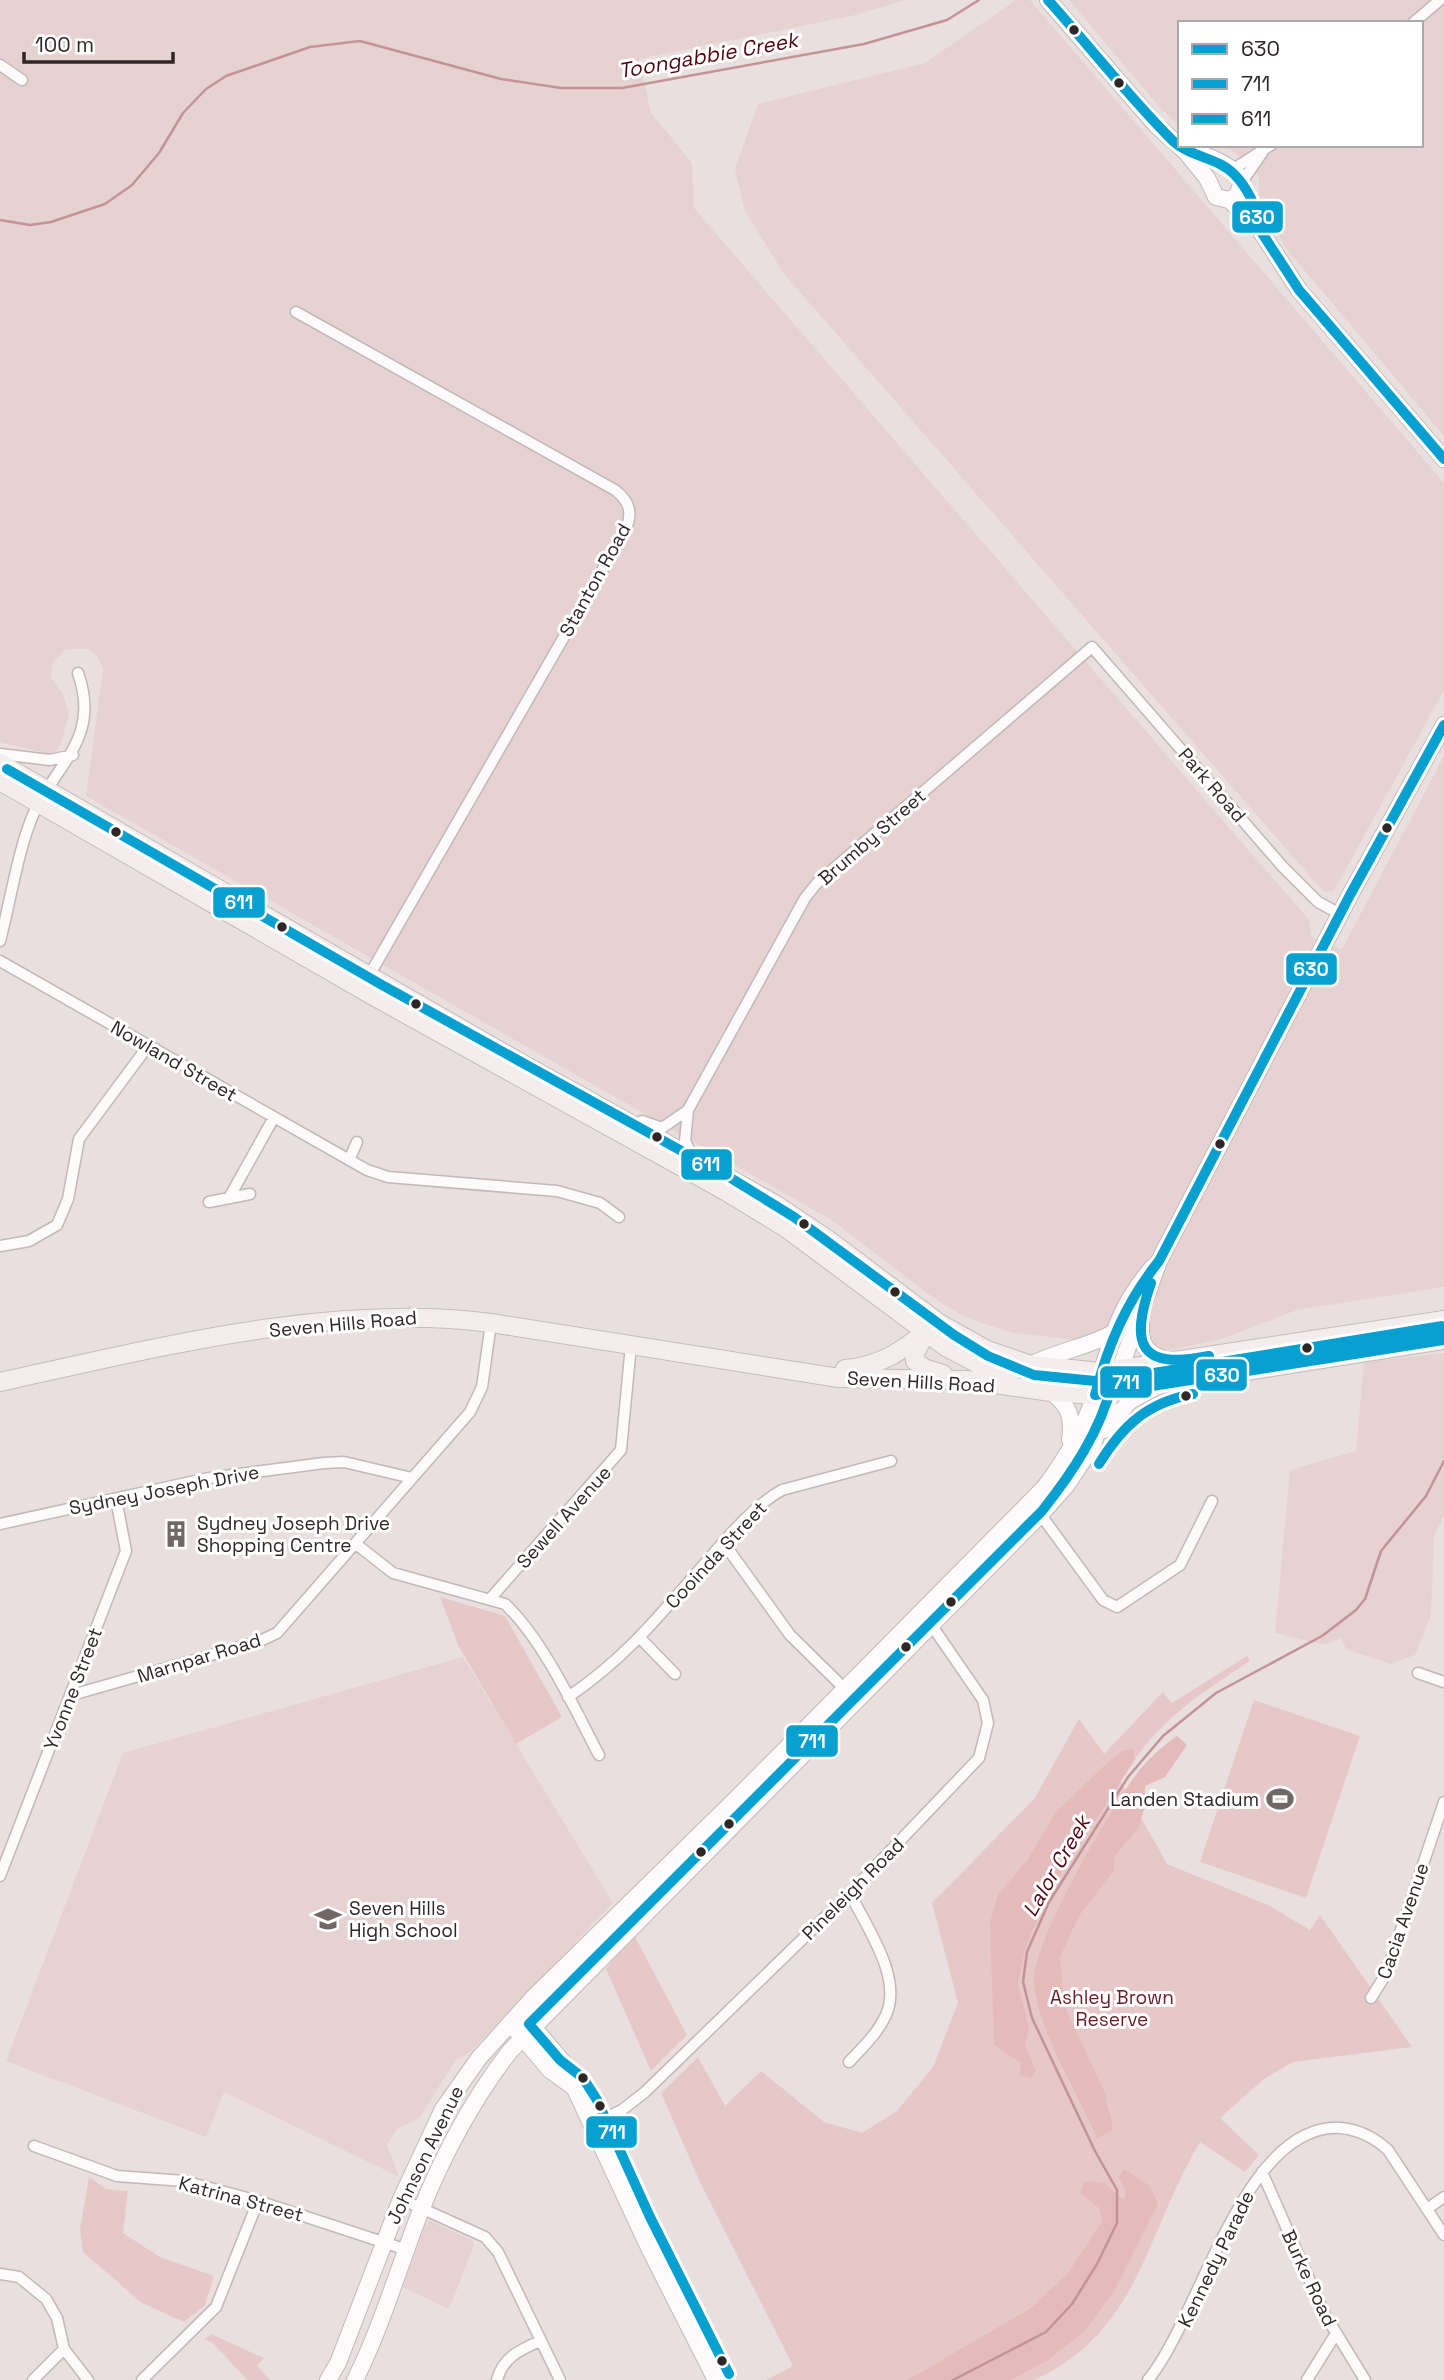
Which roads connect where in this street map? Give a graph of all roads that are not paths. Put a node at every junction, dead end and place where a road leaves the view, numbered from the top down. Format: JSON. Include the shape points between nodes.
{"nodes":[{"id":1,"x":1048,"y":0,"type":"edge"},
{"id":2,"x":1440,"y":0,"type":"edge"},
{"id":3,"x":1415,"y":21,"type":"edge"},
{"id":4,"x":0,"y":65,"type":"edge"},
{"id":5,"x":22,"y":80,"type":"dead end"},
{"id":6,"x":1178,"y":145,"type":"edge"},
{"id":7,"x":1181,"y":147,"type":"edge"},
{"id":8,"x":1269,"y":147,"type":"edge"},
{"id":9,"x":1185,"y":151,"type":"junction"},
{"id":10,"x":1235,"y":177,"type":"junction"},
{"id":11,"x":1210,"y":184,"type":"junction"},
{"id":12,"x":1229,"y":200,"type":"junction"},
{"id":13,"x":1258,"y":227,"type":"junction"},
{"id":14,"x":296,"y":312,"type":"dead end"},
{"id":15,"x":1444,"y":459,"type":"edge"},
{"id":16,"x":1093,"y":647,"type":"joint"},
{"id":17,"x":78,"y":673,"type":"dead end"},
{"id":18,"x":1444,"y":725,"type":"edge"},
{"id":19,"x":0,"y":754,"type":"edge"},
{"id":20,"x":73,"y":755,"type":"junction"},
{"id":21,"x":0,"y":763,"type":"edge"},
{"id":22,"x":0,"y":781,"type":"edge"},
{"id":23,"x":43,"y":798,"type":"junction"},
{"id":24,"x":1340,"y":914,"type":"junction"},
{"id":25,"x":0,"y":941,"type":"edge"},
{"id":26,"x":0,"y":961,"type":"edge"},
{"id":27,"x":365,"y":983,"type":"junction"},
{"id":28,"x":148,"y":1046,"type":"junction"},
{"id":29,"x":595,"y":1104,"type":"junction"},
{"id":30,"x":688,"y":1110,"type":"junction"},
{"id":31,"x":273,"y":1119,"type":"junction"},
{"id":32,"x":357,"y":1142,"type":"dead end"},
{"id":33,"x":349,"y":1160,"type":"junction"},
{"id":34,"x":699,"y":1162,"type":"junction"},
{"id":35,"x":250,"y":1194,"type":"dead end"},
{"id":36,"x":229,"y":1198,"type":"junction"},
{"id":37,"x":209,"y":1202,"type":"dead end"},
{"id":38,"x":619,"y":1217,"type":"dead end"},
{"id":39,"x":0,"y":1246,"type":"edge"},
{"id":40,"x":1158,"y":1261,"type":"junction"},
{"id":41,"x":1141,"y":1308,"type":"junction"},
{"id":42,"x":1444,"y":1320,"type":"edge"},
{"id":43,"x":491,"y":1323,"type":"junction"},
{"id":44,"x":933,"y":1327,"type":"junction"},
{"id":45,"x":1111,"y":1335,"type":"junction"},
{"id":46,"x":1444,"y":1340,"type":"edge"},
{"id":47,"x":631,"y":1345,"type":"junction"},
{"id":48,"x":1175,"y":1362,"type":"junction"},
{"id":49,"x":1031,"y":1365,"type":"junction"},
{"id":50,"x":1120,"y":1370,"type":"junction"},
{"id":51,"x":813,"y":1372,"type":"junction"},
{"id":52,"x":1101,"y":1372,"type":"junction"},
{"id":53,"x":967,"y":1380,"type":"junction"},
{"id":54,"x":0,"y":1382,"type":"edge"},
{"id":55,"x":1160,"y":1385,"type":"junction"},
{"id":56,"x":1031,"y":1389,"type":"junction"},
{"id":57,"x":1051,"y":1392,"type":"junction"},
{"id":58,"x":1104,"y":1394,"type":"junction"},
{"id":59,"x":1093,"y":1447,"type":"junction"},
{"id":60,"x":1069,"y":1450,"type":"junction"},
{"id":61,"x":891,"y":1461,"type":"dead end"},
{"id":62,"x":412,"y":1478,"type":"junction"},
{"id":63,"x":116,"y":1499,"type":"junction"},
{"id":64,"x":1212,"y":1501,"type":"dead end"},
{"id":65,"x":1036,"y":1508,"type":"junction"},
{"id":66,"x":0,"y":1524,"type":"edge"},
{"id":67,"x":723,"y":1542,"type":"junction"},
{"id":68,"x":356,"y":1544,"type":"junction"},
{"id":69,"x":491,"y":1598,"type":"junction"},
{"id":70,"x":922,"y":1610,"type":"junction"},
{"id":71,"x":932,"y":1624,"type":"junction"},
{"id":72,"x":640,"y":1638,"type":"junction"},
{"id":73,"x":1418,"y":1673,"type":"dead end"},
{"id":74,"x":675,"y":1674,"type":"dead end"},
{"id":75,"x":1444,"y":1682,"type":"edge"},
{"id":76,"x":844,"y":1689,"type":"junction"},
{"id":77,"x":72,"y":1695,"type":"junction"},
{"id":78,"x":568,"y":1697,"type":"junction"},
{"id":79,"x":857,"y":1701,"type":"junction"},
{"id":80,"x":600,"y":1755,"type":"dead end"},
{"id":81,"x":1444,"y":1802,"type":"edge"},
{"id":82,"x":0,"y":1876,"type":"edge"},
{"id":83,"x":850,"y":1894,"type":"junction"},
{"id":84,"x":1371,"y":1997,"type":"dead end"},
{"id":85,"x":515,"y":2018,"type":"junction"},
{"id":86,"x":528,"y":2031,"type":"junction"},
{"id":87,"x":849,"y":2062,"type":"dead end"},
{"id":88,"x":593,"y":2124,"type":"junction"},
{"id":89,"x":34,"y":2146,"type":"dead end"},
{"id":90,"x":1262,"y":2172,"type":"junction"},
{"id":91,"x":1444,"y":2197,"type":"edge"},
{"id":92,"x":401,"y":2199,"type":"junction"},
{"id":93,"x":258,"y":2201,"type":"junction"},
{"id":94,"x":422,"y":2208,"type":"junction"},
{"id":95,"x":1427,"y":2209,"type":"junction"},
{"id":96,"x":1444,"y":2235,"type":"edge"},
{"id":97,"x":384,"y":2241,"type":"junction"},
{"id":98,"x":407,"y":2249,"type":"junction"},
{"id":99,"x":0,"y":2274,"type":"edge"},
{"id":100,"x":1335,"y":2335,"type":"junction"},
{"id":101,"x":540,"y":2340,"type":"junction"},
{"id":102,"x":64,"y":2349,"type":"junction"},
{"id":103,"x":33,"y":2380,"type":"edge"},
{"id":104,"x":88,"y":2380,"type":"edge"},
{"id":105,"x":142,"y":2380,"type":"edge"},
{"id":106,"x":328,"y":2380,"type":"edge"},
{"id":107,"x":355,"y":2380,"type":"edge"},
{"id":108,"x":497,"y":2380,"type":"edge"},
{"id":109,"x":560,"y":2380,"type":"edge"},
{"id":110,"x":716,"y":2380,"type":"edge"},
{"id":111,"x":1148,"y":2380,"type":"edge"},
{"id":112,"x":1307,"y":2380,"type":"edge"},
{"id":113,"x":1365,"y":2380,"type":"edge"}],
"edges":[{"from":1,"to":6,"type":"main road"},
{"from":2,"to":3,"type":"street"},
{"from":4,"to":5,"type":"street"},
{"from":7,"to":9,"type":"main road"},
{"from":8,"to":10,"type":"street"},
{"from":9,"to":10,"type":"main road","via":[[1200,154]]},
{"from":9,"to":11,"type":"main road"},
{"from":10,"to":11,"type":"main road","via":[[1215,173]]},
{"from":10,"to":12,"type":"main road","via":[[1237,196]]},
{"from":10,"to":13,"type":"main road","via":[[1254,207]]},
{"from":11,"to":12,"type":"main road","via":[[1216,197]]},
{"from":12,"to":13,"type":"main road"},
{"from":13,"to":15,"type":"main road","via":[[1299,290]]},
{"from":14,"to":27,"type":"street","name":"Stanton Road","via":[[615,490],[624,497],[630,513],[626,530]]},
{"from":16,"to":24,"type":"street","name":"Park Road","via":[[1283,867],[1318,902]]},
{"from":16,"to":30,"type":"street","name":"Brumby Street","via":[[817,883],[780,937]]},
{"from":17,"to":20,"type":"street","via":[[86,695],[81,736]]},
{"from":18,"to":24,"type":"main road"},
{"from":19,"to":20,"type":"street","via":[[50,760]]},
{"from":20,"to":23,"type":"street"},
{"from":21,"to":23,"type":"main road"},
{"from":22,"to":23,"type":"main road"},
{"from":23,"to":25,"type":"street","via":[[32,817]]},
{"from":23,"to":27,"type":"main road"},
{"from":24,"to":40,"type":"main road"},
{"from":26,"to":28,"type":"street","name":"Nowland Street"},
{"from":27,"to":29,"type":"main road"},
{"from":27,"to":44,"type":"main road","via":[[739,1199]]},
{"from":28,"to":31,"type":"street","name":"Nowland Street"},
{"from":28,"to":39,"type":"street","via":[[79,1139],[68,1199],[57,1225],[29,1241]]},
{"from":29,"to":30,"type":"street","via":[[662,1128]]},
{"from":29,"to":34,"type":"main road"},
{"from":30,"to":34,"type":"street","name":"Brumby Street","via":[[685,1141]]},
{"from":31,"to":33,"type":"street","name":"Nowland Street"},
{"from":31,"to":36,"type":"street"},
{"from":32,"to":33,"type":"street"},
{"from":33,"to":38,"type":"street","name":"Nowland Street","via":[[388,1177],[556,1191],[600,1203]]},
{"from":34,"to":44,"type":"main road","via":[[808,1225]]},
{"from":35,"to":36,"type":"street"},
{"from":36,"to":37,"type":"street"},
{"from":40,"to":41,"type":"main road","name":"Johnson Avenue"},
{"from":40,"to":45,"type":"main road","name":"Johnson Avenue","via":[[1135,1290]]},
{"from":41,"to":48,"type":"main road","via":[[1140,1335],[1145,1349]]},
{"from":41,"to":50,"type":"main road","name":"Johnson Avenue"},
{"from":42,"to":48,"type":"main road"},
{"from":43,"to":47,"type":"main road","name":"Seven Hills Road"},
{"from":43,"to":54,"type":"main road","name":"Seven Hills Road","via":[[413,1315],[347,1320],[223,1337]]},
{"from":43,"to":62,"type":"street","name":"Marnpar Road","via":[[482,1387],[470,1412]]},
{"from":44,"to":49,"type":"main road"},
{"from":44,"to":51,"type":"main road","name":"Seven Hills Road","via":[[877,1364]]},
{"from":44,"to":53,"type":"main road","via":[[915,1353],[918,1365]]},
{"from":44,"to":56,"type":"main road","via":[[967,1360]]},
{"from":45,"to":49,"type":"main road","via":[[1053,1353]]},
{"from":45,"to":52,"type":"main road","name":"Johnson Avenue"},
{"from":46,"to":55,"type":"main road","name":"Seven Hills Road"},
{"from":47,"to":51,"type":"main road","name":"Seven Hills Road"},
{"from":47,"to":69,"type":"street","name":"Sewell Avenue","via":[[619,1454]]},
{"from":48,"to":50,"type":"main road"},
{"from":49,"to":52,"type":"main road"},
{"from":50,"to":52,"type":"main road"},
{"from":50,"to":58,"type":"main road","name":"Johnson Avenue"},
{"from":51,"to":53,"type":"main road","name":"Seven Hills Road","via":[[839,1378]]},
{"from":52,"to":58,"type":"main road","name":"Johnson Avenue"},
{"from":53,"to":56,"type":"main road","name":"Seven Hills Road"},
{"from":55,"to":58,"type":"main road","name":"Seven Hills Road"},
{"from":55,"to":59,"type":"main road","via":[[1121,1410]]},
{"from":56,"to":57,"type":"main road","name":"Seven Hills Road"},
{"from":57,"to":58,"type":"main road","name":"Seven Hills Road"},
{"from":57,"to":60,"type":"main road","via":[[1071,1417]]},
{"from":58,"to":59,"type":"main road","name":"Johnson Avenue"},
{"from":58,"to":60,"type":"main road","name":"Johnson Avenue"},
{"from":59,"to":65,"type":"main road","name":"Johnson Avenue","via":[[1066,1486]]},
{"from":60,"to":65,"type":"main road","name":"Johnson Avenue"},
{"from":61,"to":67,"type":"street","name":"Cooinda Street","via":[[782,1490]]},
{"from":62,"to":63,"type":"street","name":"Sydney Joseph Drive","via":[[344,1462],[324,1463],[209,1478]]},
{"from":62,"to":68,"type":"street","name":"Marnpar Road"},
{"from":63,"to":66,"type":"street","name":"Sydney Joseph Drive"},
{"from":63,"to":77,"type":"street","name":"Yvonne Street","via":[[126,1551]]},
{"from":64,"to":65,"type":"street","via":[[1180,1565],[1125,1604],[1110,1605]]},
{"from":65,"to":70,"type":"main road","name":"Johnson Avenue"},
{"from":65,"to":71,"type":"main road","name":"Johnson Avenue"},
{"from":67,"to":72,"type":"street","name":"Cooinda Street"},
{"from":67,"to":76,"type":"street","via":[[790,1635]]},
{"from":68,"to":69,"type":"street","via":[[393,1573]]},
{"from":68,"to":77,"type":"street","name":"Marnpar Road","via":[[277,1633]]},
{"from":69,"to":78,"type":"street","via":[[517,1615]]},
{"from":70,"to":71,"type":"street","name":"Pineleigh Road"},
{"from":70,"to":76,"type":"main road","name":"Johnson Avenue"},
{"from":71,"to":79,"type":"main road","name":"Johnson Avenue"},
{"from":71,"to":83,"type":"street","name":"Pineleigh Road","via":[[983,1700],[986,1741],[968,1772]]},
{"from":72,"to":74,"type":"street"},
{"from":72,"to":78,"type":"street","name":"Cooinda Street","via":[[605,1672]]},
{"from":73,"to":75,"type":"street"},
{"from":76,"to":79,"type":"street"},
{"from":76,"to":85,"type":"main road","name":"Johnson Avenue"},
{"from":77,"to":82,"type":"street","name":"Yvonne Street"},
{"from":78,"to":80,"type":"street"},
{"from":79,"to":86,"type":"main road","name":"Johnson Avenue"},
{"from":81,"to":84,"type":"street","name":"Cacia Avenue","via":[[1386,1974]]},
{"from":83,"to":87,"type":"street","via":[[883,1962],[892,1995],[880,2026]]},
{"from":83,"to":88,"type":"street","name":"Pineleigh Road","via":[[645,2092]]},
{"from":85,"to":86,"type":"main road"},
{"from":85,"to":92,"type":"main road","name":"Johnson Avenue","via":[[455,2089]]},
{"from":86,"to":88,"type":"main road","via":[[550,2070],[573,2087]]},
{"from":86,"to":94,"type":"main road","name":"Johnson Avenue","via":[[469,2109]]},
{"from":88,"to":110,"type":"main road"},
{"from":89,"to":93,"type":"street","name":"Katrina Street","via":[[117,2176],[184,2182]]},
{"from":90,"to":95,"type":"street","name":"Kennedy Parade","via":[[1274,2156],[1311,2130],[1351,2129],[1377,2139],[1388,2150]]},
{"from":90,"to":100,"type":"street","name":"Burke Road"},
{"from":90,"to":111,"type":"street","name":"Kennedy Parade","via":[[1242,2199],[1166,2358]]},
{"from":91,"to":95,"type":"street"},
{"from":92,"to":94,"type":"street"},
{"from":92,"to":97,"type":"main road","name":"Johnson Avenue"},
{"from":93,"to":97,"type":"street","name":"Katrina Street"},
{"from":93,"to":105,"type":"street","via":[[216,2307]]},
{"from":94,"to":98,"type":"main road","name":"Johnson Avenue"},
{"from":94,"to":101,"type":"street","via":[[485,2237],[498,2252]]},
{"from":95,"to":96,"type":"street","name":"Kennedy Parade"},
{"from":97,"to":98,"type":"street","name":"Katrina Street"},
{"from":97,"to":106,"type":"main road","name":"Johnson Avenue"},
{"from":98,"to":107,"type":"main road","name":"Johnson Avenue"},
{"from":99,"to":102,"type":"street","via":[[19,2277],[46,2300],[57,2318]]},
{"from":100,"to":112,"type":"street"},
{"from":100,"to":113,"type":"street","name":"Burke Road"},
{"from":101,"to":108,"type":"street","via":[[512,2354]]},
{"from":101,"to":109,"type":"street"},
{"from":102,"to":103,"type":"street"},
{"from":102,"to":104,"type":"street"}]}
